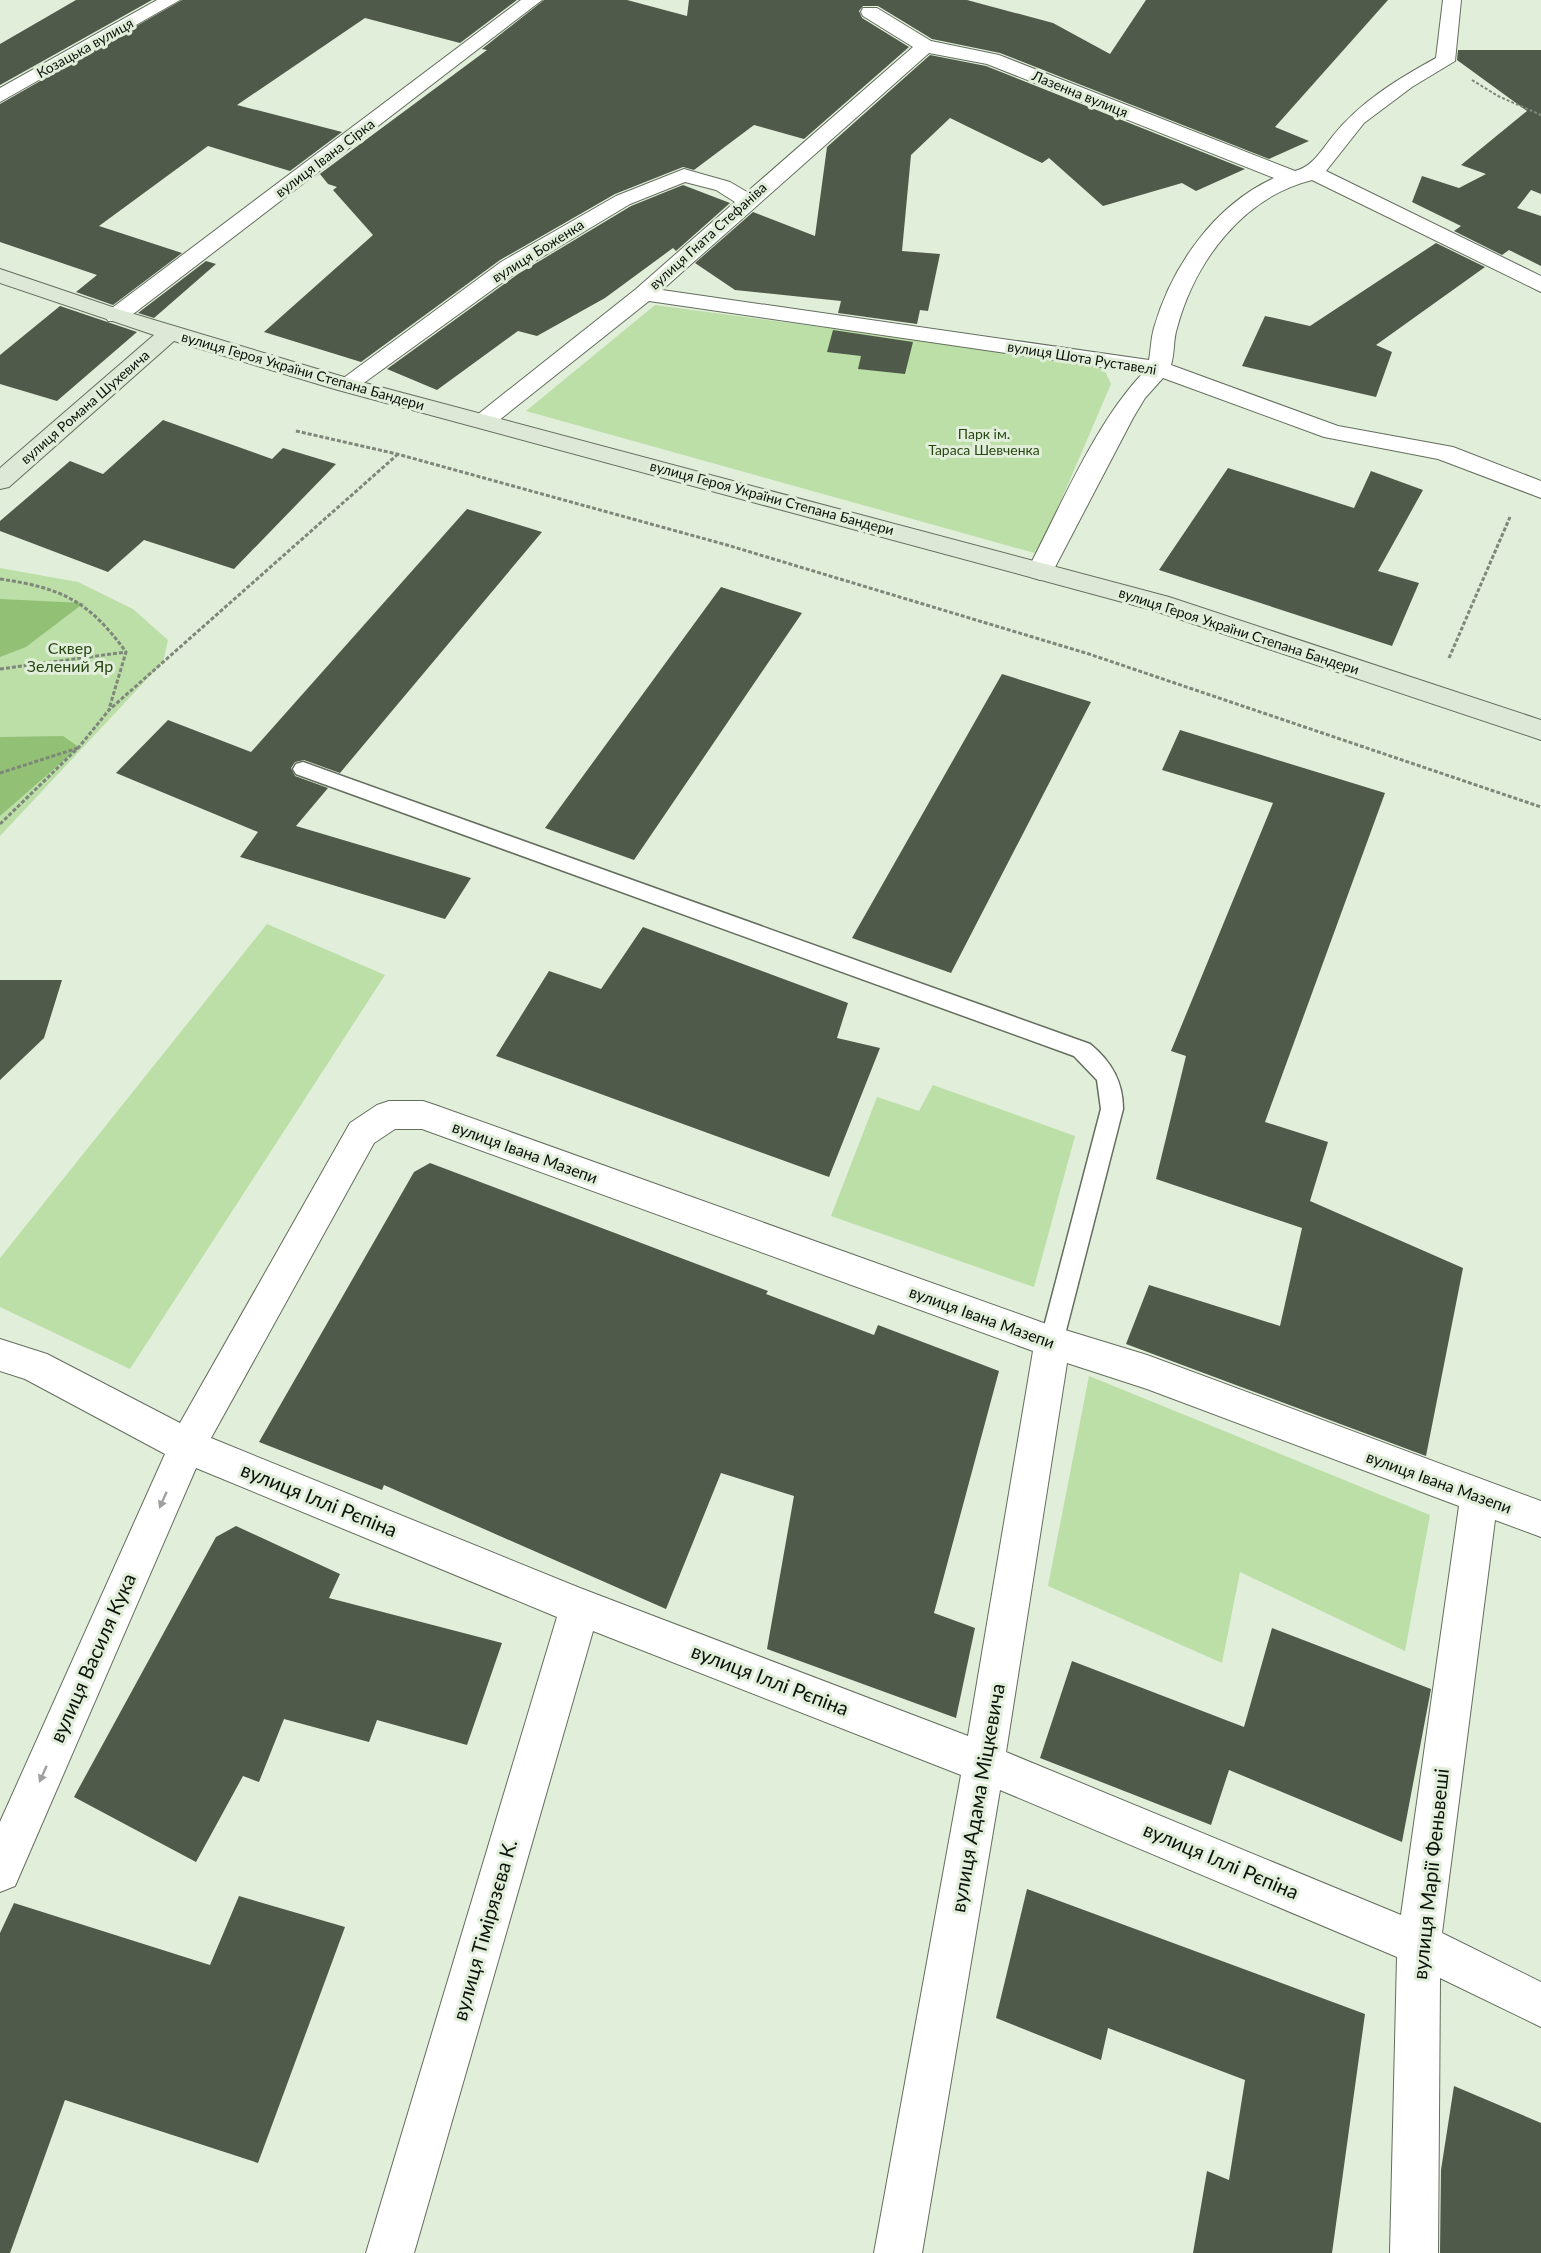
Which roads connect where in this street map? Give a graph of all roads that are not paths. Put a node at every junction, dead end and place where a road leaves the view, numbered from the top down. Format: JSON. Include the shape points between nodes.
{"nodes":[{"id":1,"x":171,"y":0,"type":"edge"},
{"id":2,"x":533,"y":0,"type":"edge"},
{"id":3,"x":1452,"y":0,"type":"edge"},
{"id":4,"x":870,"y":12,"type":"dead end"},
{"id":5,"x":925,"y":46,"type":"junction"},
{"id":6,"x":0,"y":96,"type":"edge"},
{"id":7,"x":1314,"y":173,"type":"junction"},
{"id":8,"x":1291,"y":177,"type":"junction"},
{"id":9,"x":748,"y":201,"type":"junction"},
{"id":10,"x":0,"y":276,"type":"edge"},
{"id":11,"x":1541,"y":285,"type":"edge"},
{"id":12,"x":644,"y":294,"type":"junction"},
{"id":13,"x":116,"y":316,"type":"junction"},
{"id":14,"x":169,"y":333,"type":"junction"},
{"id":15,"x":1159,"y":368,"type":"junction"},
{"id":16,"x":346,"y":385,"type":"junction"},
{"id":17,"x":485,"y":420,"type":"junction"},
{"id":18,"x":0,"y":481,"type":"edge"},
{"id":19,"x":1533,"y":486,"type":"edge"},
{"id":20,"x":1040,"y":571,"type":"junction"},
{"id":21,"x":1541,"y":730,"type":"edge"},
{"id":22,"x":303,"y":769,"type":"dead end"},
{"id":23,"x":1052,"y":1342,"type":"junction"},
{"id":24,"x":0,"y":1355,"type":"edge"},
{"id":25,"x":187,"y":1446,"type":"junction"},
{"id":26,"x":1479,"y":1497,"type":"junction"},
{"id":27,"x":1541,"y":1520,"type":"edge"},
{"id":28,"x":580,"y":1607,"type":"junction"},
{"id":29,"x":984,"y":1763,"type":"junction"},
{"id":30,"x":0,"y":1871,"type":"edge"},
{"id":31,"x":1419,"y":1944,"type":"junction"},
{"id":32,"x":1541,"y":2005,"type":"edge"},
{"id":33,"x":390,"y":2253,"type":"edge"},
{"id":34,"x":898,"y":2253,"type":"edge"},
{"id":35,"x":1414,"y":2253,"type":"edge"}],
"edges":[{"from":1,"to":6,"type":"street","name":"Козацька вулиця"},
{"from":2,"to":13,"type":"street","name":"вулиця Івана Сірка"},
{"from":3,"to":7,"type":"street","via":[[1445,61],[1406,83],[1357,119]]},
{"from":4,"to":5,"type":"street","name":"Лазенна вулиця"},
{"from":5,"to":8,"type":"street","name":"Лазенна вулиця","via":[[992,59]]},
{"from":5,"to":9,"type":"street","name":"вулиця Гната Стефаніва"},
{"from":7,"to":8,"type":"street"},
{"from":7,"to":11,"type":"street"},
{"from":8,"to":15,"type":"street","via":[[1253,196],[1219,227],[1198,255],[1164,328]]},
{"from":9,"to":12,"type":"street","name":"вулиця Гната Стефаніва"},
{"from":9,"to":16,"type":"street","name":"вулиця Боженка","via":[[723,186],[684,175],[623,200],[509,267]]},
{"from":10,"to":13,"type":"main road","name":"вулиця Героя України Степана Бандери"},
{"from":12,"to":15,"type":"street","name":"вулиця Шота Руставелі"},
{"from":12,"to":17,"type":"street","name":"вулиця Гната Стефаніва"},
{"from":13,"to":14,"type":"main road","name":"вулиця Героя України Степана Бандери"},
{"from":14,"to":16,"type":"main road","name":"вулиця Героя України Степана Бандери"},
{"from":14,"to":18,"type":"main road","name":"вулиця Романа Шухевича"},
{"from":15,"to":19,"type":"street","name":"вулиця Шота Руставелі","via":[[1333,432],[1444,452]]},
{"from":15,"to":20,"type":"street","via":[[1135,395]]},
{"from":16,"to":17,"type":"main road","name":"вулиця Героя України Степана Бандери"},
{"from":17,"to":20,"type":"main road","name":"вулиця Героя України Степана Бандери"},
{"from":20,"to":21,"type":"main road","name":"вулиця Героя України Степана Бандери","via":[[1160,603]]},
{"from":22,"to":23,"type":"lane","via":[[1082,1050],[1111,1082],[1112,1103]]},
{"from":23,"to":25,"type":"street","name":"вулиця Івана Мазепи","via":[[423,1115],[389,1115],[362,1133]]},
{"from":23,"to":26,"type":"street","name":"вулиця Івана Мазепи","via":[[1147,1372]]},
{"from":23,"to":29,"type":"street","name":"вулиця Адама Міцкевича"},
{"from":24,"to":25,"type":"street","name":"вулиця Іллі Рєпіна","via":[[34,1366]]},
{"from":25,"to":28,"type":"street","name":"вулиця Іллі Рєпіна"},
{"from":25,"to":30,"type":"street","name":"вулиця Василя Кука","one_way":true},
{"from":26,"to":27,"type":"street","name":"вулиця Івана Мазепи"},
{"from":26,"to":31,"type":"street","name":"вулиця Марії Феньвеші"},
{"from":28,"to":29,"type":"street","name":"вулиця Іллі Рєпіна"},
{"from":28,"to":33,"type":"street","name":"вулиця Тімірязєва К."},
{"from":29,"to":31,"type":"street","name":"вулиця Іллі Рєпіна"},
{"from":29,"to":34,"type":"street","name":"вулиця Адама Міцкевича"},
{"from":31,"to":32,"type":"street","name":"вулиця Іллі Рєпіна"},
{"from":31,"to":35,"type":"street","name":"вулиця Марії Феньвеші"}]}
